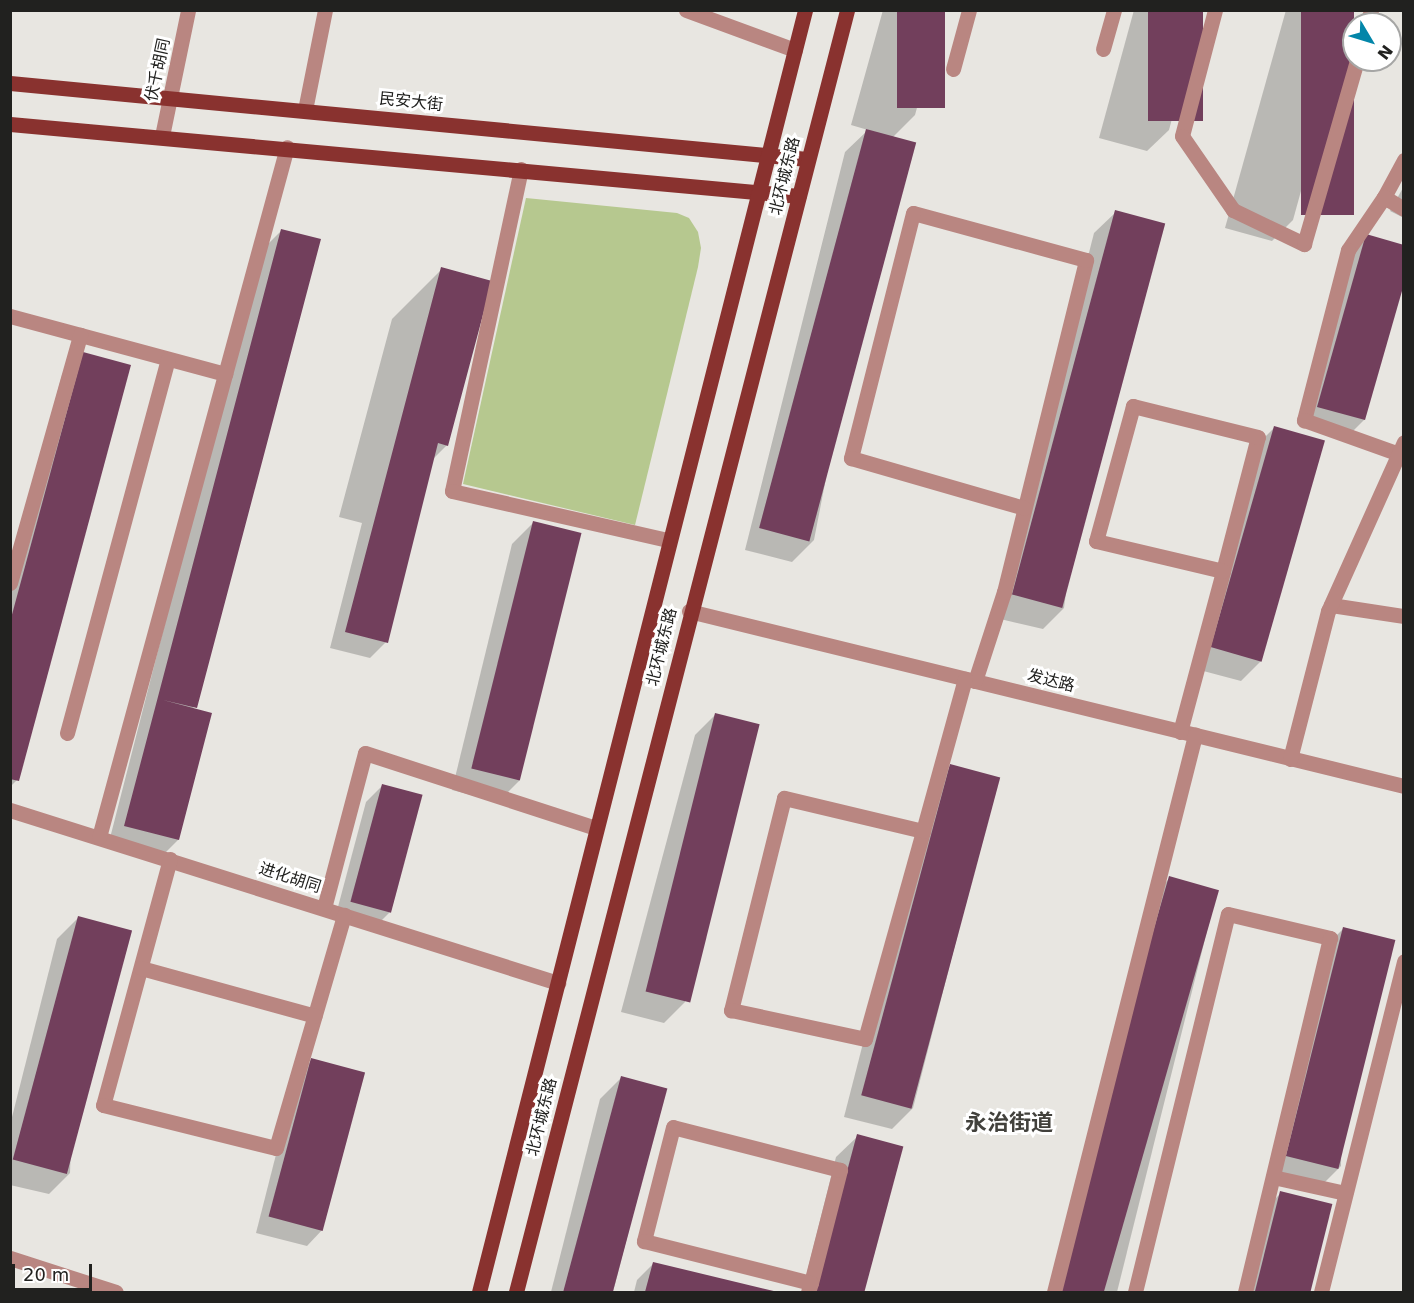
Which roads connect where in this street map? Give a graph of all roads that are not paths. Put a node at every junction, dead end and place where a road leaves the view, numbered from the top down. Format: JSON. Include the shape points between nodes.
{"nodes":[{"id":1,"x":188,"y":10,"type":"edge"},
{"id":2,"x":325,"y":10,"type":"edge"},
{"id":3,"x":686,"y":10,"type":"edge"},
{"id":4,"x":805,"y":10,"type":"edge"},
{"id":5,"x":847,"y":10,"type":"edge"},
{"id":6,"x":969,"y":10,"type":"edge"},
{"id":7,"x":1114,"y":10,"type":"edge"},
{"id":8,"x":1215,"y":10,"type":"edge"},
{"id":9,"x":1103,"y":49,"type":"dead end"},
{"id":10,"x":795,"y":50,"type":"junction"},
{"id":11,"x":952,"y":69,"type":"dead end"},
{"id":12,"x":1354,"y":72,"type":"edge"},
{"id":13,"x":10,"y":83,"type":"edge"},
{"id":14,"x":170,"y":97,"type":"junction"},
{"id":15,"x":305,"y":110,"type":"junction"},
{"id":16,"x":10,"y":124,"type":"edge"},
{"id":17,"x":162,"y":136,"type":"junction"},
{"id":18,"x":287,"y":147,"type":"junction"},
{"id":19,"x":768,"y":155,"type":"junction"},
{"id":20,"x":807,"y":159,"type":"junction"},
{"id":21,"x":1404,"y":160,"type":"edge"},
{"id":22,"x":520,"y":169,"type":"junction"},
{"id":23,"x":758,"y":192,"type":"junction"},
{"id":24,"x":799,"y":196,"type":"junction"},
{"id":25,"x":1384,"y":197,"type":"junction"},
{"id":26,"x":1404,"y":209,"type":"edge"},
{"id":27,"x":10,"y":316,"type":"edge"},
{"id":28,"x":80,"y":335,"type":"junction"},
{"id":29,"x":168,"y":359,"type":"junction"},
{"id":30,"x":225,"y":374,"type":"junction"},
{"id":31,"x":1402,"y":448,"type":"edge"},
{"id":32,"x":1024,"y":508,"type":"junction"},
{"id":33,"x":668,"y":540,"type":"junction"},
{"id":34,"x":1223,"y":571,"type":"junction"},
{"id":35,"x":10,"y":583,"type":"edge"},
{"id":36,"x":1331,"y":605,"type":"junction"},
{"id":37,"x":689,"y":611,"type":"junction"},
{"id":38,"x":1404,"y":616,"type":"edge"},
{"id":39,"x":970,"y":680,"type":"junction"},
{"id":40,"x":67,"y":733,"type":"dead end"},
{"id":41,"x":1188,"y":734,"type":"junction"},
{"id":42,"x":1290,"y":759,"type":"junction"},
{"id":43,"x":1404,"y":786,"type":"edge"},
{"id":44,"x":10,"y":810,"type":"edge"},
{"id":45,"x":596,"y":828,"type":"junction"},
{"id":46,"x":923,"y":831,"type":"junction"},
{"id":47,"x":99,"y":837,"type":"junction"},
{"id":48,"x":170,"y":859,"type":"junction"},
{"id":49,"x":324,"y":908,"type":"junction"},
{"id":50,"x":344,"y":915,"type":"junction"},
{"id":51,"x":1404,"y":961,"type":"edge"},
{"id":52,"x":141,"y":968,"type":"junction"},
{"id":53,"x":558,"y":983,"type":"junction"},
{"id":54,"x":315,"y":1016,"type":"junction"},
{"id":55,"x":1273,"y":1177,"type":"junction"},
{"id":56,"x":1345,"y":1193,"type":"junction"},
{"id":57,"x":10,"y":1258,"type":"edge"},
{"id":58,"x":809,"y":1288,"type":"edge"},
{"id":59,"x":116,"y":1293,"type":"edge"},
{"id":60,"x":479,"y":1293,"type":"edge"},
{"id":61,"x":516,"y":1293,"type":"edge"},
{"id":62,"x":1054,"y":1293,"type":"edge"},
{"id":63,"x":1136,"y":1293,"type":"edge"},
{"id":64,"x":1245,"y":1293,"type":"edge"},
{"id":65,"x":1322,"y":1293,"type":"edge"}],
"edges":[{"from":1,"to":14,"type":"street","name":"伏千胡同"},
{"from":2,"to":15,"type":"street"},
{"from":3,"to":10,"type":"street"},
{"from":4,"to":10,"type":"main road","name":"北环城东路"},
{"from":5,"to":20,"type":"main road","name":"北环城东路"},
{"from":6,"to":11,"type":"street"},
{"from":7,"to":9,"type":"street"},
{"from":8,"to":12,"type":"street","via":[[1182,136],[1233,210],[1304,244]]},
{"from":10,"to":19,"type":"main road","name":"北环城东路"},
{"from":13,"to":14,"type":"main road","name":"民安大街"},
{"from":14,"to":15,"type":"main road","name":"民安大街"},
{"from":14,"to":17,"type":"street","name":"伏千胡同"},
{"from":15,"to":19,"type":"main road","name":"民安大街"},
{"from":16,"to":17,"type":"main road"},
{"from":17,"to":18,"type":"main road"},
{"from":18,"to":22,"type":"main road"},
{"from":18,"to":30,"type":"street"},
{"from":19,"to":20,"type":"main road","name":"民安大街"},
{"from":19,"to":23,"type":"main road","name":"北环城东路"},
{"from":20,"to":24,"type":"main road","name":"北环城东路"},
{"from":21,"to":25,"type":"street"},
{"from":22,"to":23,"type":"main road"},
{"from":22,"to":33,"type":"street","via":[[452,490]]},
{"from":23,"to":24,"type":"main road"},
{"from":23,"to":33,"type":"main road","name":"北环城东路"},
{"from":24,"to":37,"type":"main road","name":"北环城东路"},
{"from":25,"to":26,"type":"street"},
{"from":25,"to":31,"type":"street","via":[[1348,250],[1304,420]]},
{"from":27,"to":28,"type":"street"},
{"from":28,"to":29,"type":"street"},
{"from":28,"to":35,"type":"street"},
{"from":29,"to":30,"type":"street"},
{"from":29,"to":40,"type":"street"},
{"from":30,"to":47,"type":"street"},
{"from":31,"to":36,"type":"street"},
{"from":32,"to":32,"type":"street","via":[[1086,260],[913,213],[850,458]]},
{"from":32,"to":39,"type":"street","via":[[1004,592]]},
{"from":33,"to":45,"type":"main road","name":"北环城东路"},
{"from":34,"to":34,"type":"street","via":[[1258,437],[1133,406],[1096,541]]},
{"from":34,"to":41,"type":"street"},
{"from":36,"to":38,"type":"street"},
{"from":36,"to":42,"type":"street"},
{"from":37,"to":39,"type":"street","name":"发达路"},
{"from":37,"to":61,"type":"main road","name":"北环城东路"},
{"from":39,"to":41,"type":"street","name":"发达路"},
{"from":39,"to":46,"type":"street"},
{"from":41,"to":42,"type":"street","name":"发达路"},
{"from":41,"to":62,"type":"street"},
{"from":42,"to":43,"type":"street","name":"发达路"},
{"from":44,"to":47,"type":"street","name":"进化胡同"},
{"from":45,"to":49,"type":"street","via":[[365,753]]},
{"from":45,"to":53,"type":"main road","name":"北环城东路"},
{"from":46,"to":46,"type":"street","via":[[865,1039],[731,1010],[784,798]]},
{"from":47,"to":48,"type":"street","name":"进化胡同"},
{"from":48,"to":49,"type":"street","name":"进化胡同"},
{"from":48,"to":52,"type":"street"},
{"from":49,"to":50,"type":"street","name":"进化胡同"},
{"from":50,"to":53,"type":"street","name":"进化胡同"},
{"from":50,"to":54,"type":"street"},
{"from":51,"to":56,"type":"street"},
{"from":52,"to":54,"type":"street"},
{"from":52,"to":54,"type":"street","via":[[103,1105],[276,1148]]},
{"from":53,"to":60,"type":"main road","name":"北环城东路"},
{"from":55,"to":56,"type":"street"},
{"from":55,"to":63,"type":"street","via":[[1330,938],[1228,914]]},
{"from":55,"to":64,"type":"street"},
{"from":56,"to":65,"type":"street"},
{"from":57,"to":59,"type":"street"},
{"from":58,"to":58,"type":"street","via":[[840,1170],[673,1127],[644,1241]]}]}
